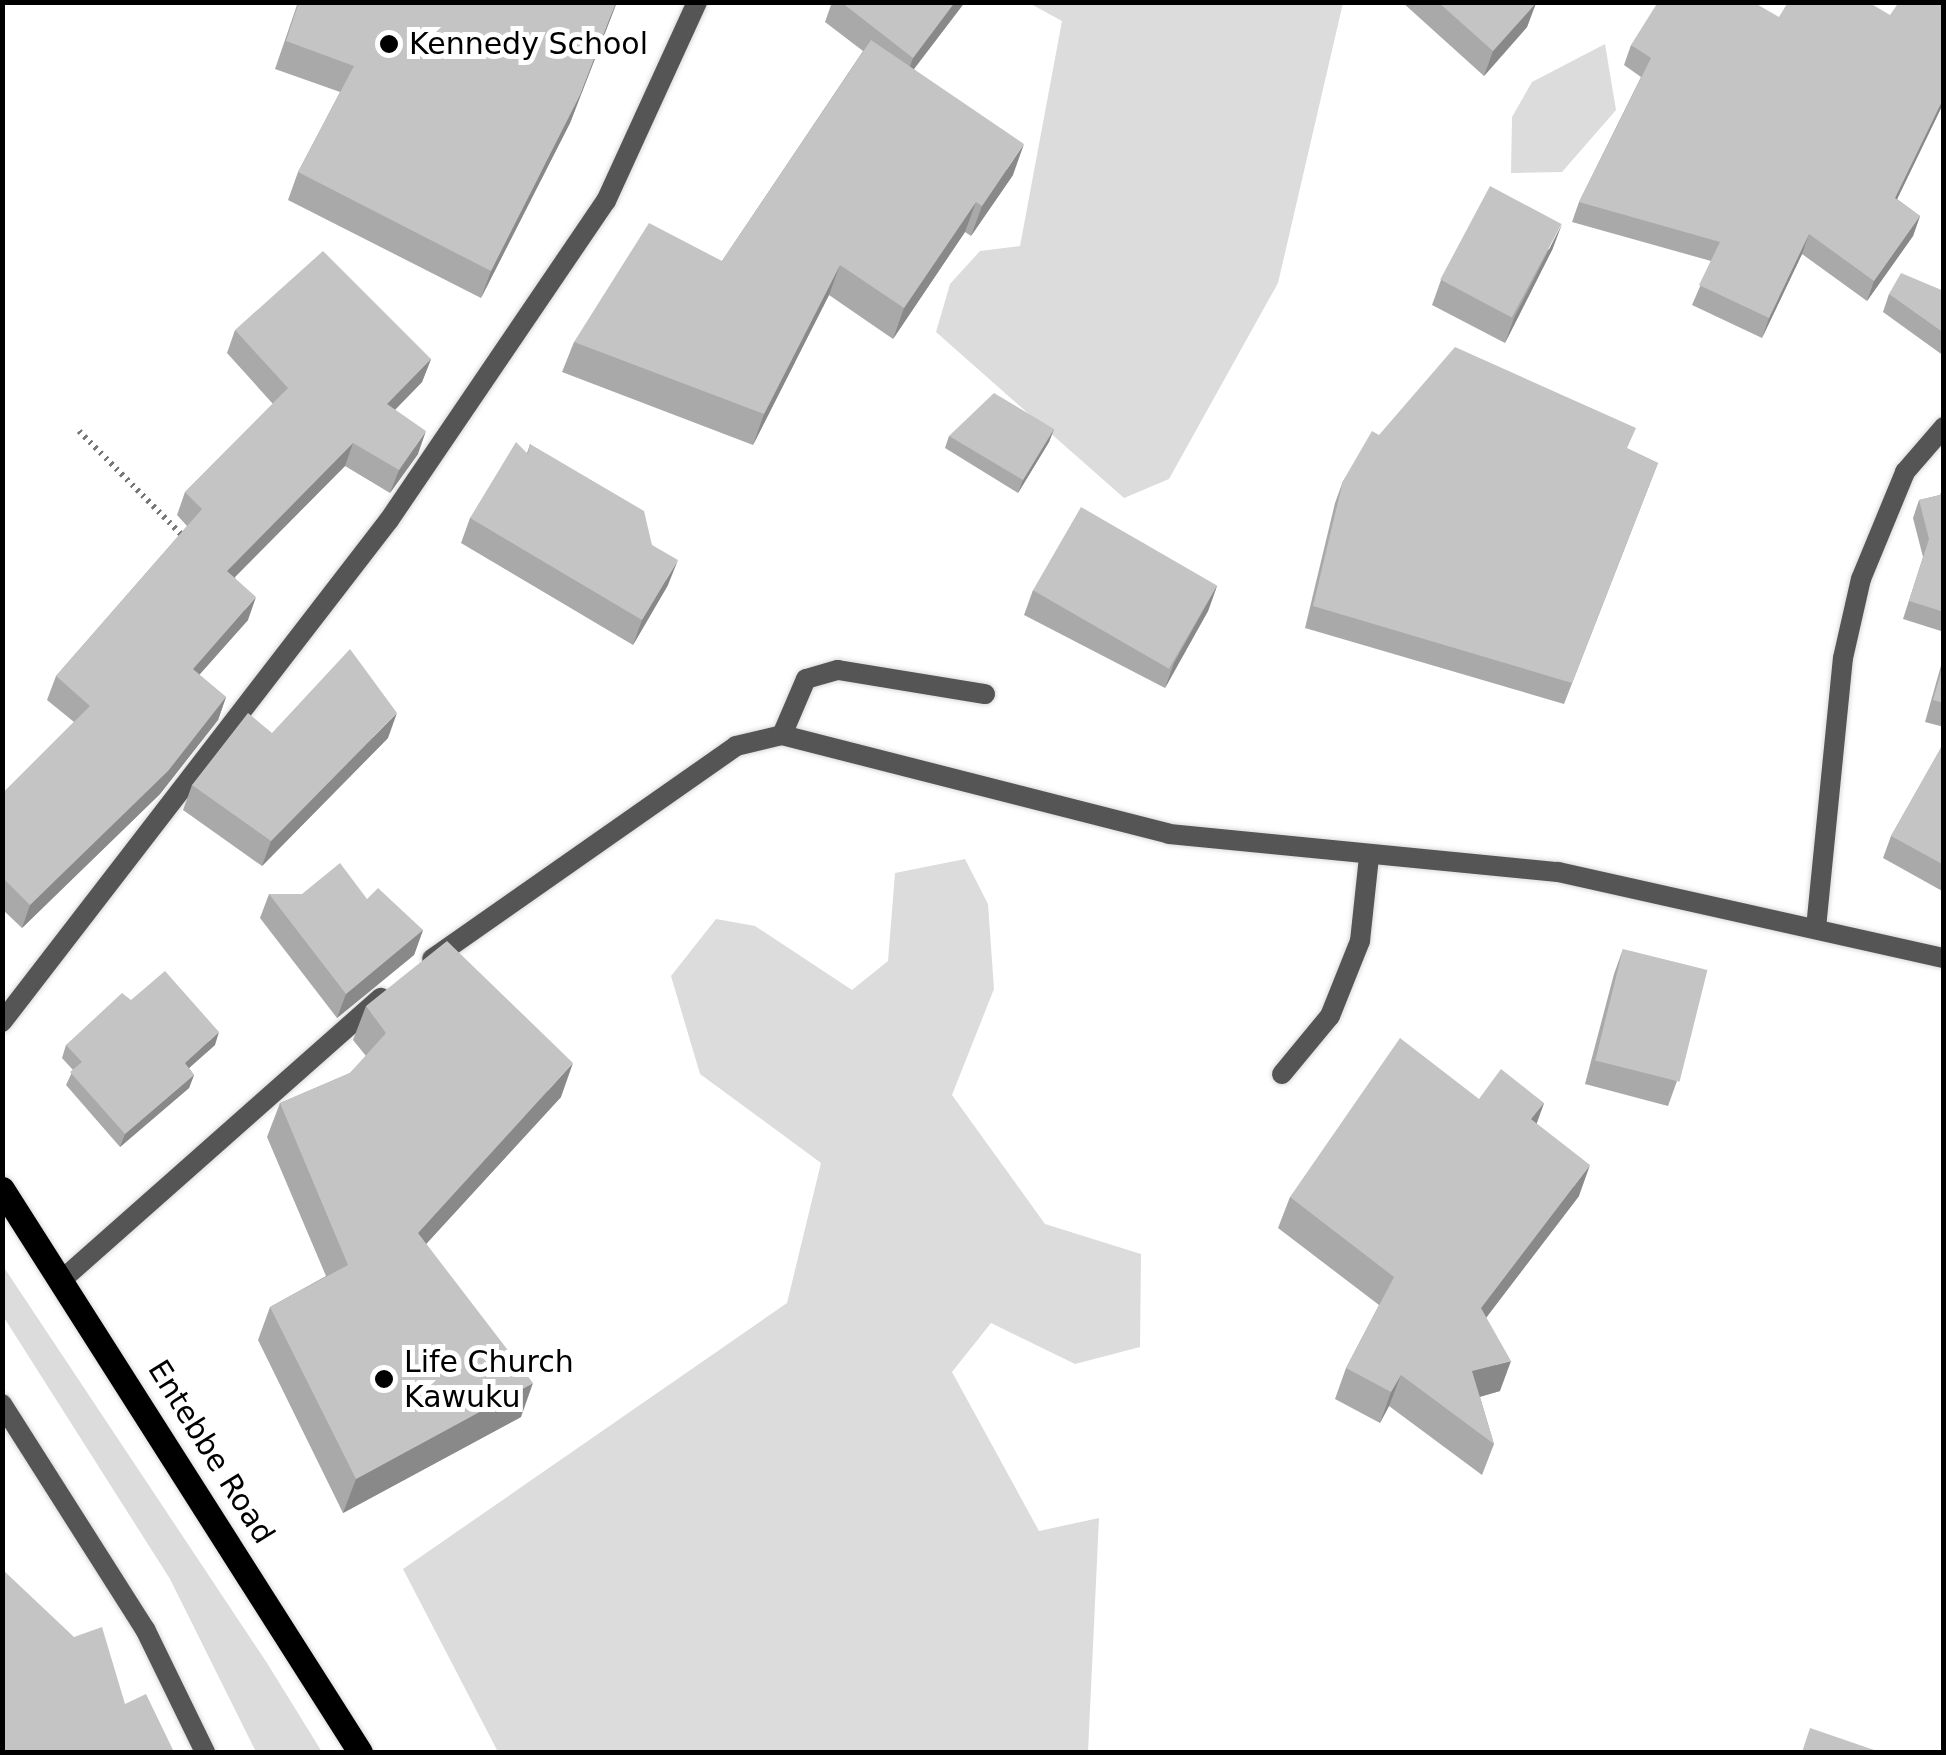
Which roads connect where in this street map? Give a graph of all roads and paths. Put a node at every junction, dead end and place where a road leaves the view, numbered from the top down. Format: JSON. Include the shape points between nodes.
{"nodes":[{"id":1,"x":697,"y":2,"type":"edge"},
{"id":2,"x":1944,"y":428,"type":"edge"},
{"id":3,"x":79,"y":431,"type":"dead end"},
{"id":4,"x":194,"y":548,"type":"edge"},
{"id":5,"x":985,"y":694,"type":"dead end"},
{"id":6,"x":782,"y":735,"type":"junction"},
{"id":7,"x":1369,"y":857,"type":"junction"},
{"id":8,"x":1816,"y":928,"type":"junction"},
{"id":9,"x":1944,"y":958,"type":"edge"},
{"id":10,"x":2,"y":1022,"type":"edge"},
{"id":11,"x":1282,"y":1074,"type":"dead end"},
{"id":12,"x":2,"y":1188,"type":"edge"},
{"id":13,"x":64,"y":1278,"type":"junction"},
{"id":14,"x":2,"y":1404,"type":"edge"},
{"id":15,"x":205,"y":1752,"type":"edge"},
{"id":16,"x":360,"y":1752,"type":"edge"}],
"edges":[{"from":1,"to":10,"type":"street","via":[[606,201],[400,504]]},
{"from":2,"to":8,"type":"street","via":[[1904,472],[1861,578],[1843,658]]},
{"from":3,"to":4,"type":"path"},
{"from":5,"to":6,"type":"street","via":[[838,670],[806,679]]},
{"from":6,"to":7,"type":"street","via":[[1124,825]]},
{"from":6,"to":13,"type":"street","via":[[736,746],[403,979]]},
{"from":7,"to":8,"type":"street","via":[[1558,872]]},
{"from":7,"to":11,"type":"street","via":[[1360,942],[1330,1016]]},
{"from":8,"to":9,"type":"street"},
{"from":12,"to":13,"type":"main road","name":"Entebbe Road"},
{"from":13,"to":16,"type":"main road","name":"Entebbe Road"},
{"from":14,"to":15,"type":"street","via":[[146,1628]]}]}
